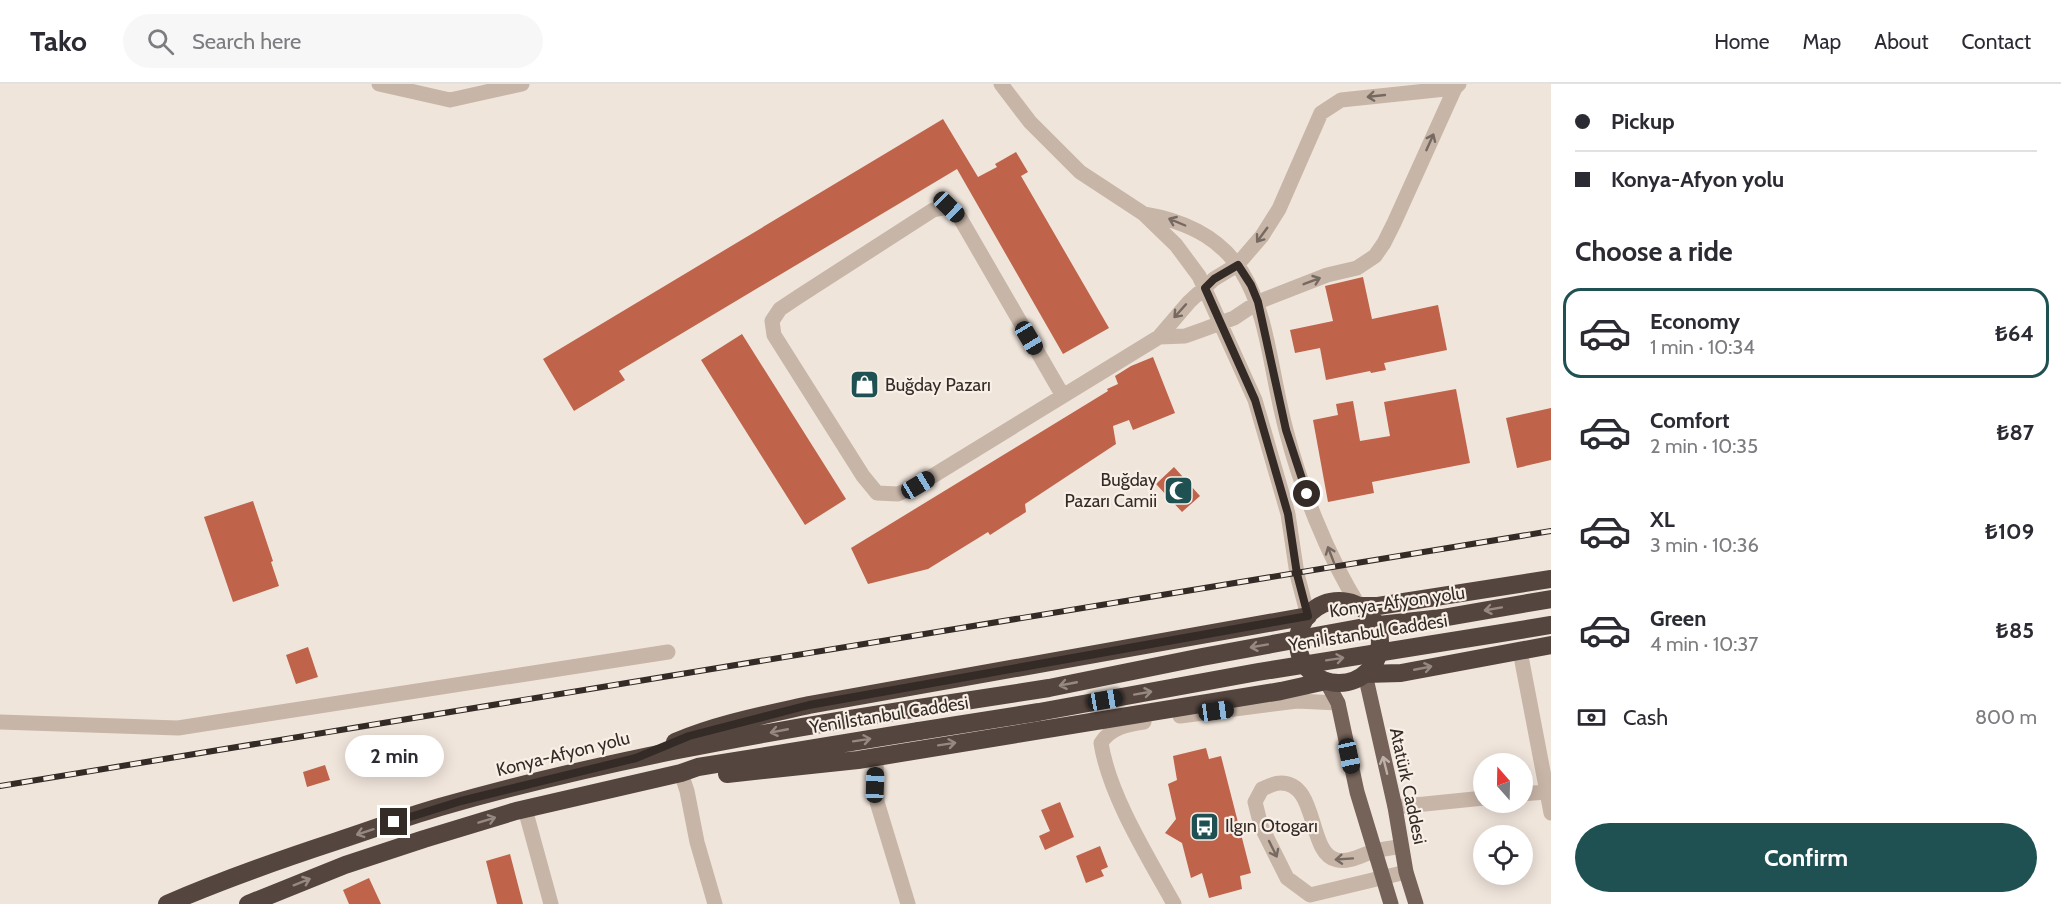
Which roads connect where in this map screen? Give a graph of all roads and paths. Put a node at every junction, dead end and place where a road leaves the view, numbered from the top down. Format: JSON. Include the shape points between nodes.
{"nodes":[{"id":1,"x":379,"y":84,"type":"edge"},
{"id":2,"x":522,"y":84,"type":"edge"},
{"id":3,"x":1001,"y":84,"type":"edge"},
{"id":4,"x":1457,"y":86,"type":"edge"},
{"id":5,"x":1144,"y":214,"type":"junction"},
{"id":6,"x":1238,"y":265,"type":"junction"},
{"id":7,"x":1205,"y":288,"type":"junction"},
{"id":8,"x":1258,"y":302,"type":"junction"},
{"id":9,"x":1220,"y":322,"type":"junction"},
{"id":10,"x":1159,"y":337,"type":"junction"},
{"id":11,"x":1063,"y":396,"type":"junction"},
{"id":12,"x":1551,"y":579,"type":"edge"},
{"id":13,"x":1551,"y":599,"type":"edge"},
{"id":14,"x":1359,"y":606,"type":"junction"},
{"id":15,"x":1308,"y":616,"type":"junction"},
{"id":16,"x":1551,"y":625,"type":"edge"},
{"id":17,"x":1551,"y":645,"type":"edge"},
{"id":18,"x":1520,"y":651,"type":"junction"},
{"id":19,"x":668,"y":652,"type":"dead end"},
{"id":20,"x":1365,"y":674,"type":"junction"},
{"id":21,"x":1326,"y":681,"type":"junction"},
{"id":22,"x":1338,"y":703,"type":"junction"},
{"id":23,"x":1098,"y":720,"type":"junction"},
{"id":24,"x":0,"y":722,"type":"edge"},
{"id":25,"x":1101,"y":743,"type":"junction"},
{"id":26,"x":876,"y":756,"type":"junction"},
{"id":27,"x":636,"y":758,"type":"junction"},
{"id":28,"x":1546,"y":759,"type":"edge"},
{"id":29,"x":681,"y":773,"type":"junction"},
{"id":30,"x":1547,"y":792,"type":"junction"},
{"id":31,"x":1533,"y":793,"type":"edge"},
{"id":32,"x":1473,"y":799,"type":"edge"},
{"id":33,"x":1395,"y":807,"type":"junction"},
{"id":34,"x":525,"y":809,"type":"junction"},
{"id":35,"x":1551,"y":813,"type":"edge"},
{"id":36,"x":1401,"y":846,"type":"junction"},
{"id":37,"x":1376,"y":851,"type":"junction"},
{"id":38,"x":1406,"y":872,"type":"junction"},
{"id":39,"x":1382,"y":878,"type":"junction"},
{"id":40,"x":271,"y":900,"type":"edge"},
{"id":41,"x":166,"y":904,"type":"edge"},
{"id":42,"x":248,"y":904,"type":"edge"},
{"id":43,"x":551,"y":904,"type":"edge"},
{"id":44,"x":715,"y":904,"type":"edge"},
{"id":45,"x":908,"y":904,"type":"edge"},
{"id":46,"x":1174,"y":904,"type":"edge"},
{"id":47,"x":1391,"y":904,"type":"edge"},
{"id":48,"x":1416,"y":904,"type":"edge"}],
"edges":[{"from":1,"to":2,"type":"street","via":[[450,100]]},
{"from":3,"to":5,"type":"street","via":[[1030,122],[1080,172]]},
{"from":4,"to":6,"type":"street","one_way":true,"via":[[1341,100],[1322,113],[1280,209]]},
{"from":8,"to":4,"type":"street","one_way":true,"via":[[1357,268],[1375,256]]},
{"from":6,"to":5,"type":"street","one_way":true,"via":[[1209,238],[1169,218]]},
{"from":5,"to":7,"type":"street","via":[[1176,245]]},
{"from":6,"to":7,"type":"street"},
{"from":6,"to":8,"type":"street"},
{"from":7,"to":9,"type":"street"},
{"from":7,"to":10,"type":"street","one_way":true},
{"from":8,"to":9,"type":"street"},
{"from":14,"to":8,"type":"street","one_way":true,"via":[[1336,567],[1293,452]]},
{"from":9,"to":10,"type":"street","via":[[1185,336]]},
{"from":9,"to":15,"type":"street","via":[[1255,400],[1288,514]]},
{"from":10,"to":11,"type":"street"},
{"from":11,"to":11,"type":"street","via":[[918,485],[898,494],[877,493],[774,335],[772,321],[780,309],[933,210],[949,207],[960,218]]},
{"from":12,"to":14,"type":"highway"},
{"from":13,"to":27,"type":"highway","name":"Konya-Afyon yolu","one_way":true,"bridge":true,"via":[[1370,626],[1050,688],[793,728]]},
{"from":14,"to":15,"type":"highway","via":[[1332,602]]},
{"from":14,"to":20,"type":"highway","via":[[1371,616],[1379,631],[1380,647]]},
{"from":15,"to":21,"type":"highway","via":[[1300,630],[1298,646],[1302,661],[1312,674]]},
{"from":15,"to":27,"type":"highway","via":[[809,705],[689,736]]},
{"from":29,"to":16,"type":"highway","name":"Yeni İstanbul Caddesi","one_way":true,"bridge":true,"via":[[698,767]]},
{"from":17,"to":18,"type":"highway"},
{"from":20,"to":18,"type":"highway","one_way":true,"via":[[1401,673]]},
{"from":18,"to":28,"type":"street"},
{"from":19,"to":24,"type":"street","via":[[178,728]]},
{"from":20,"to":21,"type":"highway","via":[[1340,684]]},
{"from":33,"to":20,"type":"main road","name":"Atatürk Caddesi","one_way":true},
{"from":21,"to":22,"type":"main road"},
{"from":21,"to":23,"type":"highway"},
{"from":22,"to":25,"type":"street","via":[[1297,701],[1128,724],[1106,735]]},
{"from":22,"to":37,"type":"main road","via":[[1357,792]]},
{"from":23,"to":25,"type":"street"},
{"from":26,"to":23,"type":"highway","one_way":true},
{"from":25,"to":46,"type":"street","via":[[1110,778]]},
{"from":26,"to":29,"type":"highway","via":[[697,777]]},
{"from":26,"to":45,"type":"street","via":[[877,802]]},
{"from":27,"to":41,"type":"highway","name":"Konya-Afyon yolu","one_way":true,"via":[[438,807],[221,880]]},
{"from":28,"to":30,"type":"street"},
{"from":29,"to":34,"type":"highway","name":"Yeni İstanbul Caddesi"},
{"from":29,"to":44,"type":"street"},
{"from":30,"to":31,"type":"street"},
{"from":30,"to":35,"type":"street"},
{"from":32,"to":33,"type":"street"},
{"from":33,"to":36,"type":"main road","name":"Atatürk Caddesi"},
{"from":40,"to":34,"type":"highway","name":"Yeni İstanbul Caddesi","one_way":true,"via":[[345,865]]},
{"from":34,"to":43,"type":"street"},
{"from":36,"to":37,"type":"street"},
{"from":36,"to":38,"type":"main road","name":"Atatürk Caddesi"},
{"from":37,"to":39,"type":"main road"},
{"from":37,"to":39,"type":"street","one_way":true,"via":[[1346,861],[1325,853],[1303,797],[1292,786],[1279,783],[1262,789],[1255,802],[1261,826],[1287,878],[1310,894]]},
{"from":38,"to":39,"type":"street"},
{"from":38,"to":48,"type":"main road","name":"Atatürk Caddesi"},
{"from":39,"to":47,"type":"main road"},
{"from":40,"to":42,"type":"highway","name":"Yeni İstanbul Caddesi"}]}
